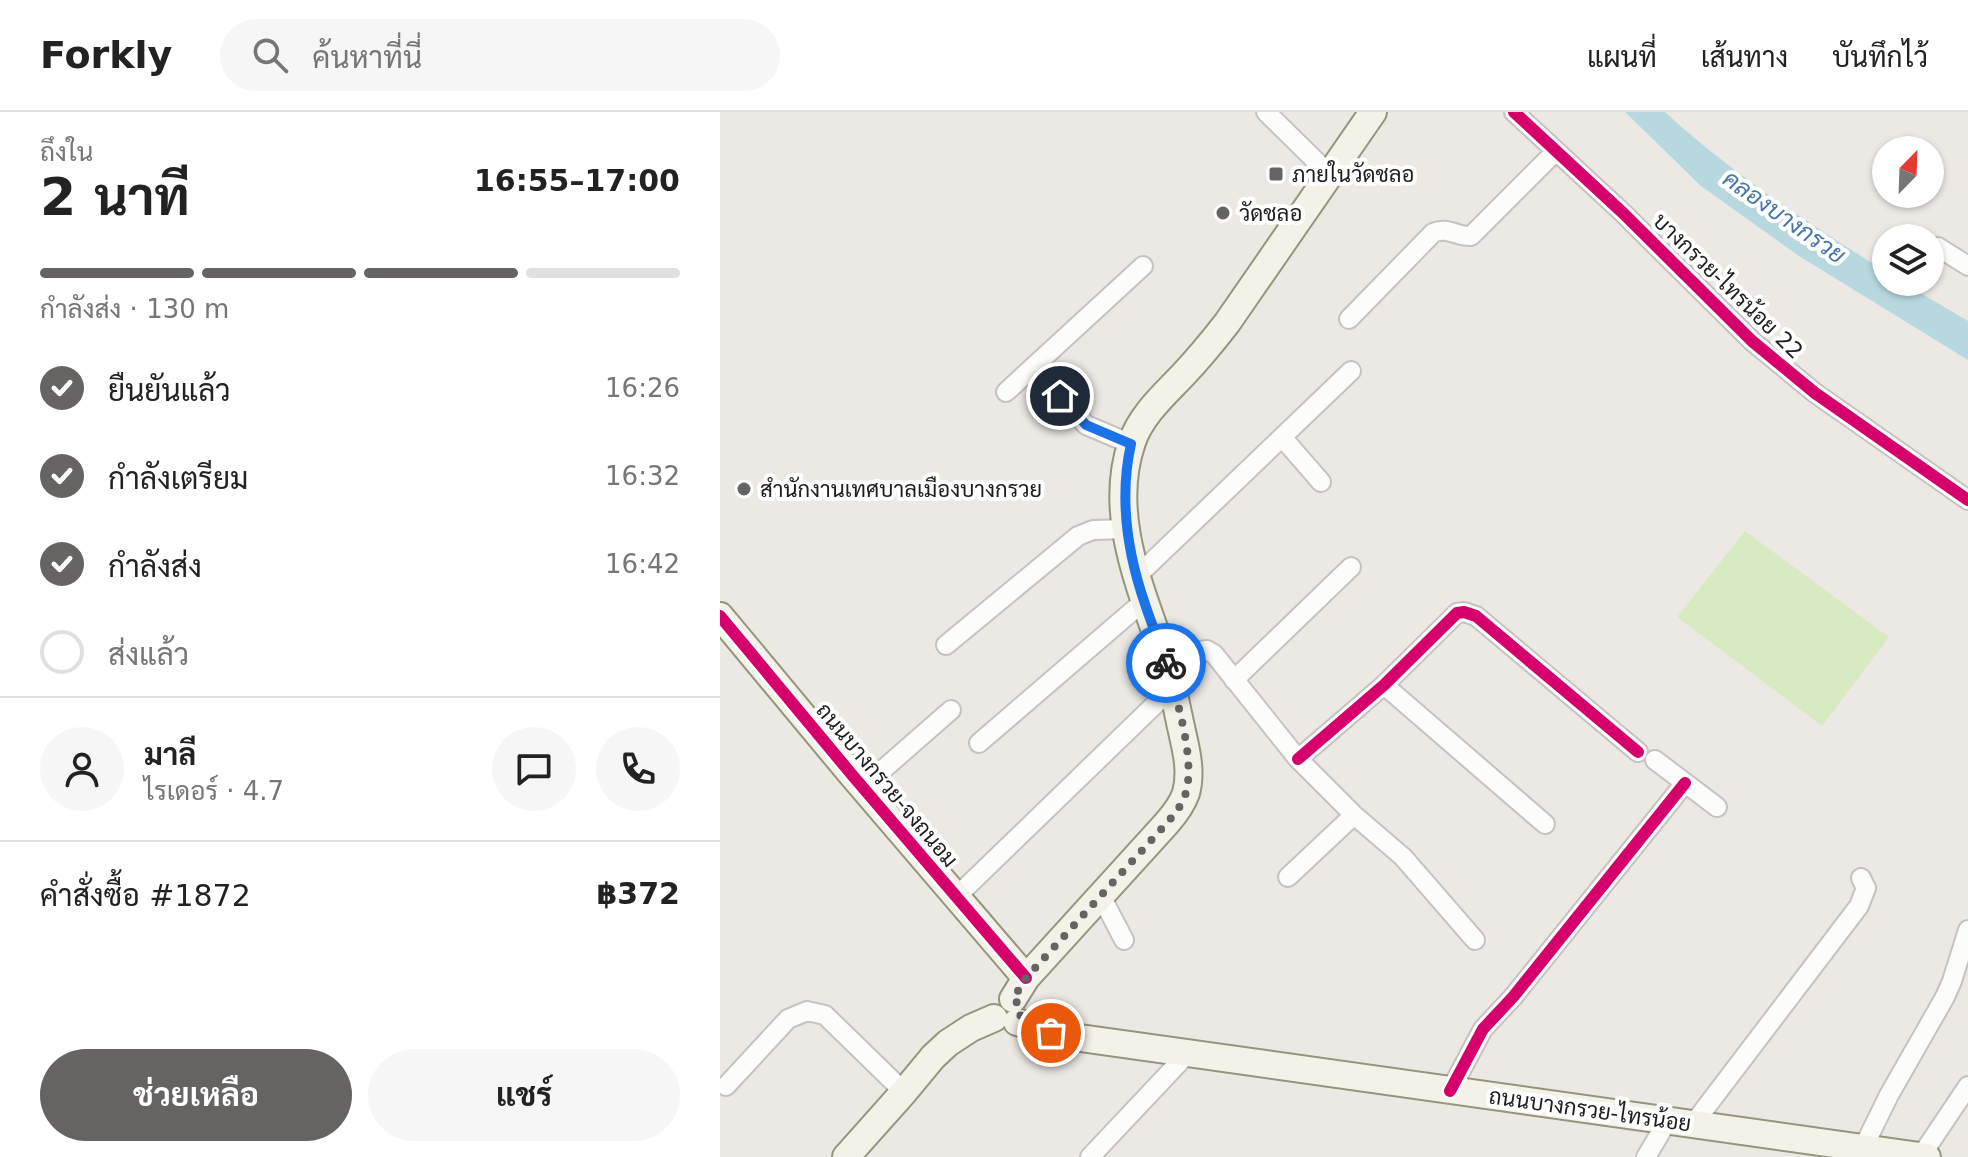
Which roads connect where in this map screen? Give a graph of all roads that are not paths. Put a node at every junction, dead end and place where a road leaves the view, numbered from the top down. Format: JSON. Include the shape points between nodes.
{"nodes":[{"id":1,"x":1266,"y":112,"type":"edge"},
{"id":2,"x":1373,"y":112,"type":"edge"},
{"id":3,"x":1514,"y":112,"type":"edge"},
{"id":4,"x":1556,"y":151,"type":"junction"},
{"id":5,"x":1330,"y":175,"type":"junction"},
{"id":6,"x":1944,"y":251,"type":"edge"},
{"id":7,"x":1143,"y":266,"type":"dead end"},
{"id":8,"x":1968,"y":266,"type":"edge"},
{"id":9,"x":1349,"y":319,"type":"dead end"},
{"id":10,"x":1036,"y":365,"type":"junction"},
{"id":11,"x":1351,"y":371,"type":"dead end"},
{"id":12,"x":1006,"y":392,"type":"dead end"},
{"id":13,"x":1282,"y":437,"type":"junction"},
{"id":14,"x":1131,"y":444,"type":"junction"},
{"id":15,"x":1321,"y":482,"type":"dead end"},
{"id":16,"x":1968,"y":500,"type":"edge"},
{"id":17,"x":1126,"y":529,"type":"junction"},
{"id":18,"x":1351,"y":567,"type":"dead end"},
{"id":19,"x":1140,"y":589,"type":"junction"},
{"id":20,"x":720,"y":616,"type":"edge"},
{"id":21,"x":946,"y":645,"type":"dead end"},
{"id":22,"x":1164,"y":656,"type":"junction"},
{"id":23,"x":1234,"y":680,"type":"junction"},
{"id":24,"x":1384,"y":685,"type":"junction"},
{"id":25,"x":1173,"y":687,"type":"junction"},
{"id":26,"x":951,"y":710,"type":"dead end"},
{"id":27,"x":979,"y":743,"type":"dead end"},
{"id":28,"x":1298,"y":759,"type":"junction"},
{"id":29,"x":1685,"y":783,"type":"junction"},
{"id":30,"x":863,"y":787,"type":"junction"},
{"id":31,"x":1717,"y":807,"type":"dead end"},
{"id":32,"x":1354,"y":815,"type":"junction"},
{"id":33,"x":1545,"y":824,"type":"dead end"},
{"id":34,"x":1288,"y":877,"type":"dead end"},
{"id":35,"x":1861,"y":878,"type":"dead end"},
{"id":36,"x":1101,"y":896,"type":"junction"},
{"id":37,"x":956,"y":897,"type":"junction"},
{"id":38,"x":1968,"y":930,"type":"edge"},
{"id":39,"x":1124,"y":940,"type":"dead end"},
{"id":40,"x":1475,"y":940,"type":"dead end"},
{"id":41,"x":1012,"y":1004,"type":"junction"},
{"id":42,"x":963,"y":1033,"type":"junction"},
{"id":43,"x":1055,"y":1034,"type":"junction"},
{"id":44,"x":1188,"y":1053,"type":"junction"},
{"id":45,"x":726,"y":1086,"type":"dead end"},
{"id":46,"x":1968,"y":1086,"type":"edge"},
{"id":47,"x":1450,"y":1091,"type":"junction"},
{"id":48,"x":904,"y":1092,"type":"junction"},
{"id":49,"x":1681,"y":1122,"type":"junction"},
{"id":50,"x":1858,"y":1151,"type":"edge"},
{"id":51,"x":1906,"y":1155,"type":"edge"},
{"id":52,"x":846,"y":1157,"type":"edge"},
{"id":53,"x":1090,"y":1157,"type":"edge"},
{"id":54,"x":1646,"y":1157,"type":"edge"},
{"id":55,"x":1927,"y":1157,"type":"edge"}],
"edges":[{"from":1,"to":5,"type":"street"},
{"from":2,"to":5,"type":"main road"},
{"from":3,"to":4,"type":"street","name":"บางกรวย-ไทรน้อย 22"},
{"from":4,"to":9,"type":"street","via":[[1471,236],[1446,230],[1433,233]]},
{"from":4,"to":16,"type":"street","name":"บางกรวย-ไทรน้อย 22","via":[[1752,341],[1815,393]]},
{"from":5,"to":14,"type":"main road","via":[[1227,323],[1147,414]]},
{"from":6,"to":8,"type":"street"},
{"from":7,"to":10,"type":"street"},
{"from":10,"to":12,"type":"street"},
{"from":10,"to":14,"type":"street","via":[[1086,425]]},
{"from":11,"to":13,"type":"street"},
{"from":13,"to":15,"type":"street"},
{"from":13,"to":19,"type":"street"},
{"from":14,"to":17,"type":"main road","via":[[1124,486]]},
{"from":17,"to":19,"type":"main road"},
{"from":17,"to":21,"type":"street","via":[[1078,536]]},
{"from":18,"to":23,"type":"street"},
{"from":19,"to":22,"type":"main road"},
{"from":19,"to":27,"type":"street"},
{"from":20,"to":30,"type":"main road","name":"ถนนบางกรวย-จงถนอม"},
{"from":22,"to":23,"type":"street","via":[[1207,650]]},
{"from":22,"to":25,"type":"main road"},
{"from":23,"to":28,"type":"street"},
{"from":24,"to":28,"type":"street"},
{"from":24,"to":29,"type":"street","via":[[1464,612],[1476,616]]},
{"from":24,"to":33,"type":"street"},
{"from":25,"to":36,"type":"main road","via":[[1189,762],[1185,796]]},
{"from":25,"to":37,"type":"street"},
{"from":26,"to":30,"type":"street"},
{"from":28,"to":32,"type":"street"},
{"from":29,"to":31,"type":"street"},
{"from":29,"to":47,"type":"street","via":[[1483,1029]]},
{"from":30,"to":37,"type":"main road","name":"ถนนบางกรวย-จงถนอม"},
{"from":32,"to":34,"type":"street"},
{"from":32,"to":40,"type":"street","via":[[1403,857]]},
{"from":35,"to":49,"type":"street","via":[[1866,888],[1859,906]]},
{"from":36,"to":39,"type":"street"},
{"from":36,"to":41,"type":"main road"},
{"from":37,"to":41,"type":"main road","name":"ถนนบางกรวย-จงถนอม"},
{"from":38,"to":50,"type":"street","via":[[1945,997]]},
{"from":41,"to":42,"type":"main road"},
{"from":41,"to":43,"type":"main road","name":"ถนนบางกรวย-ไทรน้อย"},
{"from":41,"to":43,"type":"main road","via":[[1027,1001]]},
{"from":42,"to":43,"type":"main road","via":[[1036,1038]]},
{"from":42,"to":48,"type":"main road","via":[[933,1057]]},
{"from":43,"to":44,"type":"main road","name":"ถนนบางกรวย-ไทรน้อย"},
{"from":44,"to":47,"type":"main road","name":"ถนนบางกรวย-ไทรน้อย"},
{"from":44,"to":53,"type":"street"},
{"from":45,"to":48,"type":"street","via":[[788,1019],[807,1011],[825,1015]]},
{"from":46,"to":51,"type":"street"},
{"from":47,"to":49,"type":"main road","name":"ถนนบางกรวย-ไทรน้อย"},
{"from":48,"to":52,"type":"main road"},
{"from":49,"to":50,"type":"main road","name":"ถนนบางกรวย-ไทรน้อย"},
{"from":49,"to":54,"type":"street"},
{"from":50,"to":51,"type":"main road","name":"ถนนบางกรวย-ไทรน้อย"},
{"from":51,"to":55,"type":"main road","name":"ถนนบางกรวย-ไทรน้อย"}]}
